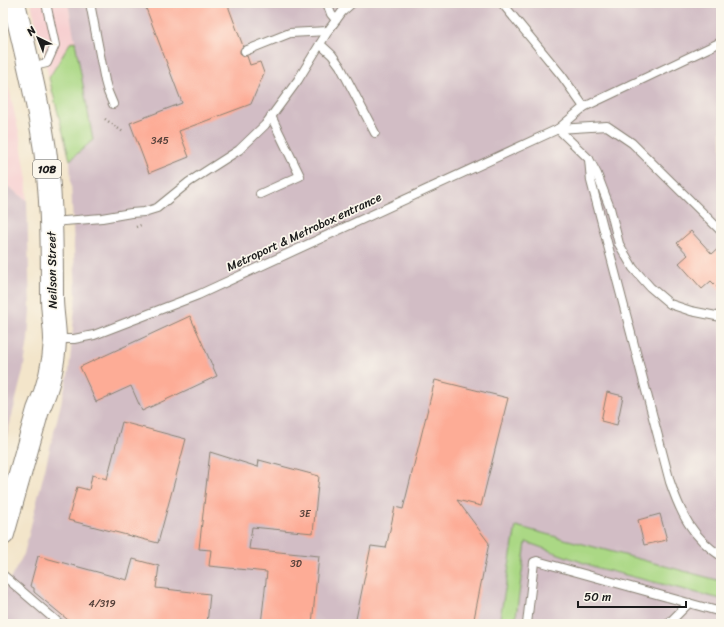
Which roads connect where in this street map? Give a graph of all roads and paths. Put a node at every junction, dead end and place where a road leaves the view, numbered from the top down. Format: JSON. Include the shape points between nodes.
{"nodes":[{"id":1,"x":14,"y":3,"type":"edge"},
{"id":2,"x":46,"y":3,"type":"edge"},
{"id":3,"x":90,"y":3,"type":"edge"},
{"id":4,"x":327,"y":3,"type":"edge"},
{"id":5,"x":352,"y":3,"type":"edge"},
{"id":6,"x":502,"y":3,"type":"edge"},
{"id":7,"x":336,"y":20,"type":"junction"},
{"id":8,"x":328,"y":31,"type":"junction"},
{"id":9,"x":721,"y":42,"type":"edge"},
{"id":10,"x":320,"y":44,"type":"junction"},
{"id":11,"x":245,"y":51,"type":"dead end"},
{"id":12,"x":29,"y":67,"type":"junction"},
{"id":13,"x":113,"y":104,"type":"dead end"},
{"id":14,"x":584,"y":107,"type":"junction"},
{"id":15,"x":271,"y":116,"type":"junction"},
{"id":16,"x":105,"y":119,"type":"dead end"},
{"id":17,"x":558,"y":129,"type":"junction"},
{"id":18,"x":123,"y":132,"type":"dead end"},
{"id":19,"x":374,"y":133,"type":"dead end"},
{"id":20,"x":589,"y":159,"type":"junction"},
{"id":21,"x":260,"y":194,"type":"dead end"},
{"id":22,"x":51,"y":222,"type":"junction"},
{"id":23,"x":721,"y":230,"type":"edge"},
{"id":24,"x":721,"y":317,"type":"edge"},
{"id":25,"x":55,"y":339,"type":"junction"},
{"id":26,"x":3,"y":534,"type":"edge"},
{"id":27,"x":721,"y":556,"type":"edge"},
{"id":28,"x":3,"y":575,"type":"edge"},
{"id":29,"x":689,"y":603,"type":"junction"},
{"id":30,"x":721,"y":612,"type":"edge"},
{"id":31,"x":60,"y":624,"type":"edge"},
{"id":32,"x":527,"y":624,"type":"edge"},
{"id":33,"x":668,"y":624,"type":"edge"}],
"edges":[{"from":1,"to":12,"type":"main road","name":"Neilson Street","number":"10B"},
{"from":2,"to":12,"type":"lane","via":[[55,45],[47,63]]},
{"from":3,"to":13,"type":"lane","via":[[105,81]]},
{"from":4,"to":7,"type":"lane"},
{"from":5,"to":7,"type":"lane"},
{"from":6,"to":14,"type":"lane"},
{"from":7,"to":8,"type":"lane"},
{"from":8,"to":10,"type":"lane"},
{"from":8,"to":11,"type":"lane","via":[[290,33]]},
{"from":9,"to":14,"type":"lane"},
{"from":10,"to":15,"type":"lane","via":[[298,80]]},
{"from":10,"to":19,"type":"lane","via":[[340,66]]},
{"from":12,"to":22,"type":"main road","name":"Neilson Street","number":"10B","via":[[48,174]]},
{"from":14,"to":17,"type":"lane"},
{"from":15,"to":21,"type":"lane","via":[[300,176]]},
{"from":15,"to":22,"type":"lane","via":[[239,150],[189,182],[157,208],[102,218]]},
{"from":16,"to":18,"type":"path"},
{"from":17,"to":20,"type":"lane"},
{"from":17,"to":23,"type":"lane","via":[[607,126],[632,143]]},
{"from":17,"to":25,"type":"lane","name":"Metroport & Metrobox entrance","via":[[198,295],[94,335]]},
{"from":20,"to":24,"type":"lane","via":[[610,208],[619,244],[633,268],[670,304]]},
{"from":20,"to":27,"type":"lane","via":[[591,181],[672,488],[680,510],[694,533]]},
{"from":22,"to":25,"type":"main road","name":"Neilson Street","number":"10B"},
{"from":25,"to":26,"type":"main road","name":"Neilson Street","number":"10B","via":[[44,396]]},
{"from":28,"to":31,"type":"lane"},
{"from":29,"to":30,"type":"lane"},
{"from":29,"to":32,"type":"lane","via":[[537,561],[534,562]]},
{"from":29,"to":33,"type":"lane"}]}
